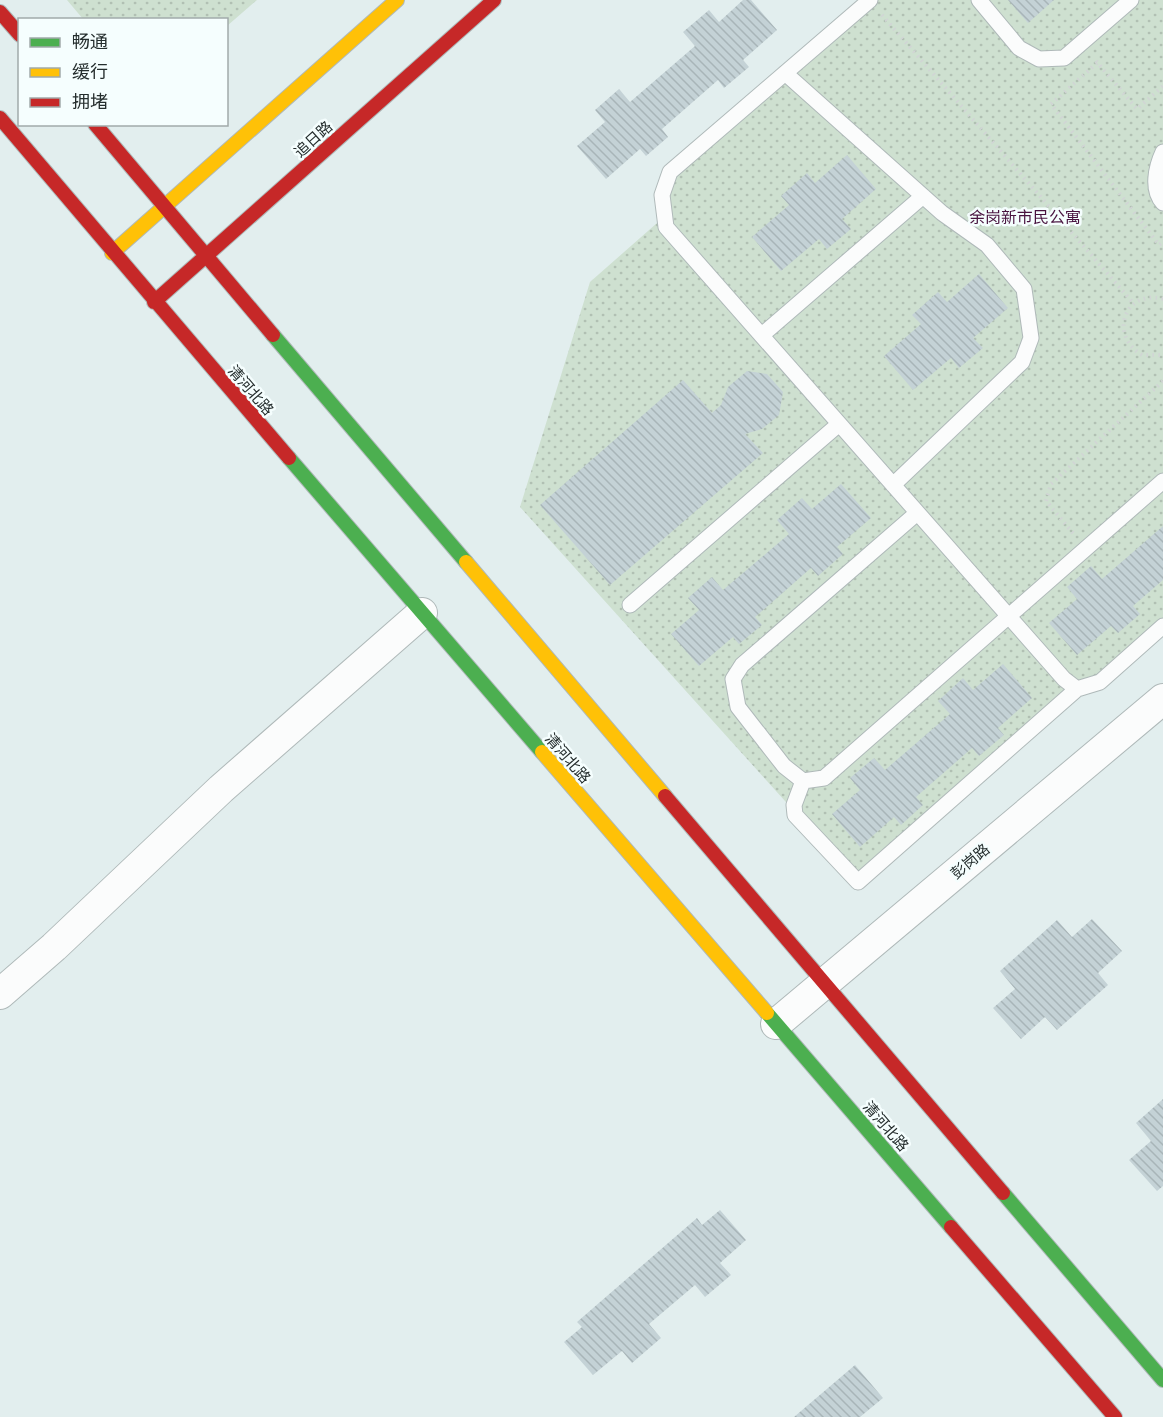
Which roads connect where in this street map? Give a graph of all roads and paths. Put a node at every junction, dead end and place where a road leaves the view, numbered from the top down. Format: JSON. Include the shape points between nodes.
{"nodes":[{"id":1,"x":396,"y":0,"type":"edge"},
{"id":2,"x":494,"y":0,"type":"edge"},
{"id":3,"x":870,"y":0,"type":"edge"},
{"id":4,"x":979,"y":0,"type":"edge"},
{"id":5,"x":1131,"y":0,"type":"edge"},
{"id":6,"x":0,"y":12,"type":"edge"},
{"id":7,"x":18,"y":33,"type":"edge"},
{"id":8,"x":1081,"y":44,"type":"junction"},
{"id":9,"x":1097,"y":63,"type":"junction"},
{"id":10,"x":785,"y":73,"type":"junction"},
{"id":11,"x":1163,"y":86,"type":"edge"},
{"id":12,"x":0,"y":118,"type":"edge"},
{"id":13,"x":97,"y":126,"type":"edge"},
{"id":14,"x":1163,"y":152,"type":"edge"},
{"id":15,"x":922,"y":196,"type":"junction"},
{"id":16,"x":1163,"y":203,"type":"edge"},
{"id":17,"x":165,"y":207,"type":"junction"},
{"id":18,"x":1163,"y":242,"type":"edge"},
{"id":19,"x":112,"y":254,"type":"junction"},
{"id":20,"x":207,"y":256,"type":"junction"},
{"id":21,"x":1163,"y":299,"type":"edge"},
{"id":22,"x":154,"y":302,"type":"junction"},
{"id":23,"x":1134,"y":304,"type":"junction"},
{"id":24,"x":762,"y":335,"type":"junction"},
{"id":25,"x":1163,"y":355,"type":"edge"},
{"id":26,"x":1163,"y":381,"type":"edge"},
{"id":27,"x":839,"y":424,"type":"junction"},
{"id":28,"x":1163,"y":481,"type":"edge"},
{"id":29,"x":893,"y":485,"type":"junction"},
{"id":30,"x":917,"y":513,"type":"junction"},
{"id":31,"x":1086,"y":548,"type":"junction"},
{"id":32,"x":630,"y":605,"type":"dead end"},
{"id":33,"x":422,"y":613,"type":"junction"},
{"id":34,"x":1008,"y":616,"type":"junction"},
{"id":35,"x":1163,"y":626,"type":"edge"},
{"id":36,"x":1077,"y":689,"type":"junction"},
{"id":37,"x":1163,"y":699,"type":"edge"},
{"id":38,"x":803,"y":781,"type":"junction"},
{"id":39,"x":824,"y":984,"type":"junction"},
{"id":40,"x":0,"y":994,"type":"edge"},
{"id":41,"x":776,"y":1024,"type":"junction"},
{"id":42,"x":1163,"y":1380,"type":"edge"},
{"id":43,"x":1115,"y":1417,"type":"edge"}],
"edges":[{"from":1,"to":17,"type":"main road"},
{"from":2,"to":20,"type":"main road","name":"追日路"},
{"from":3,"to":10,"type":"lane"},
{"from":3,"to":23,"type":"path"},
{"from":4,"to":8,"type":"lane","via":[[1019,48],[1039,59],[1064,58]]},
{"from":5,"to":8,"type":"lane"},
{"from":6,"to":7,"type":"main road"},
{"from":8,"to":9,"type":"path"},
{"from":9,"to":11,"type":"path","via":[[1137,109]]},
{"from":9,"to":18,"type":"path","via":[[1051,104],[1159,245]]},
{"from":10,"to":15,"type":"lane"},
{"from":10,"to":24,"type":"lane","via":[[670,172],[662,195],[666,226]]},
{"from":12,"to":19,"type":"main road","name":"清河北路"},
{"from":13,"to":17,"type":"main road"},
{"from":14,"to":16,"type":"lane","via":[[1156,166],[1157,197]]},
{"from":15,"to":24,"type":"lane"},
{"from":15,"to":29,"type":"lane","via":[[987,245],[1024,289],[1031,338],[1022,362]]},
{"from":17,"to":19,"type":"main road"},
{"from":17,"to":20,"type":"main road"},
{"from":19,"to":22,"type":"main road","name":"清河北路"},
{"from":20,"to":22,"type":"main road","name":"追日路"},
{"from":20,"to":39,"type":"main road"},
{"from":21,"to":23,"type":"path","via":[[1151,297]]},
{"from":22,"to":33,"type":"main road","name":"清河北路"},
{"from":23,"to":25,"type":"path","via":[[1124,321],[1126,341],[1142,355]]},
{"from":24,"to":27,"type":"lane"},
{"from":26,"to":31,"type":"path","via":[[1051,484],[1046,501]]},
{"from":27,"to":29,"type":"lane"},
{"from":27,"to":32,"type":"lane"},
{"from":28,"to":31,"type":"lane"},
{"from":29,"to":30,"type":"lane"},
{"from":30,"to":34,"type":"lane"},
{"from":30,"to":38,"type":"lane","via":[[742,665],[733,680],[738,707],[784,766]]},
{"from":31,"to":34,"type":"lane"},
{"from":33,"to":40,"type":"street","via":[[221,789]]},
{"from":33,"to":41,"type":"main road","name":"清河北路"},
{"from":34,"to":36,"type":"lane"},
{"from":34,"to":38,"type":"lane","via":[[824,778]]},
{"from":35,"to":36,"type":"lane","via":[[1100,682]]},
{"from":36,"to":38,"type":"lane","via":[[858,882],[795,815],[794,805]]},
{"from":37,"to":39,"type":"street","name":"彭岗路"},
{"from":39,"to":41,"type":"street","name":"彭岗路"},
{"from":39,"to":42,"type":"main road"},
{"from":41,"to":43,"type":"main road","name":"清河北路"}]}
